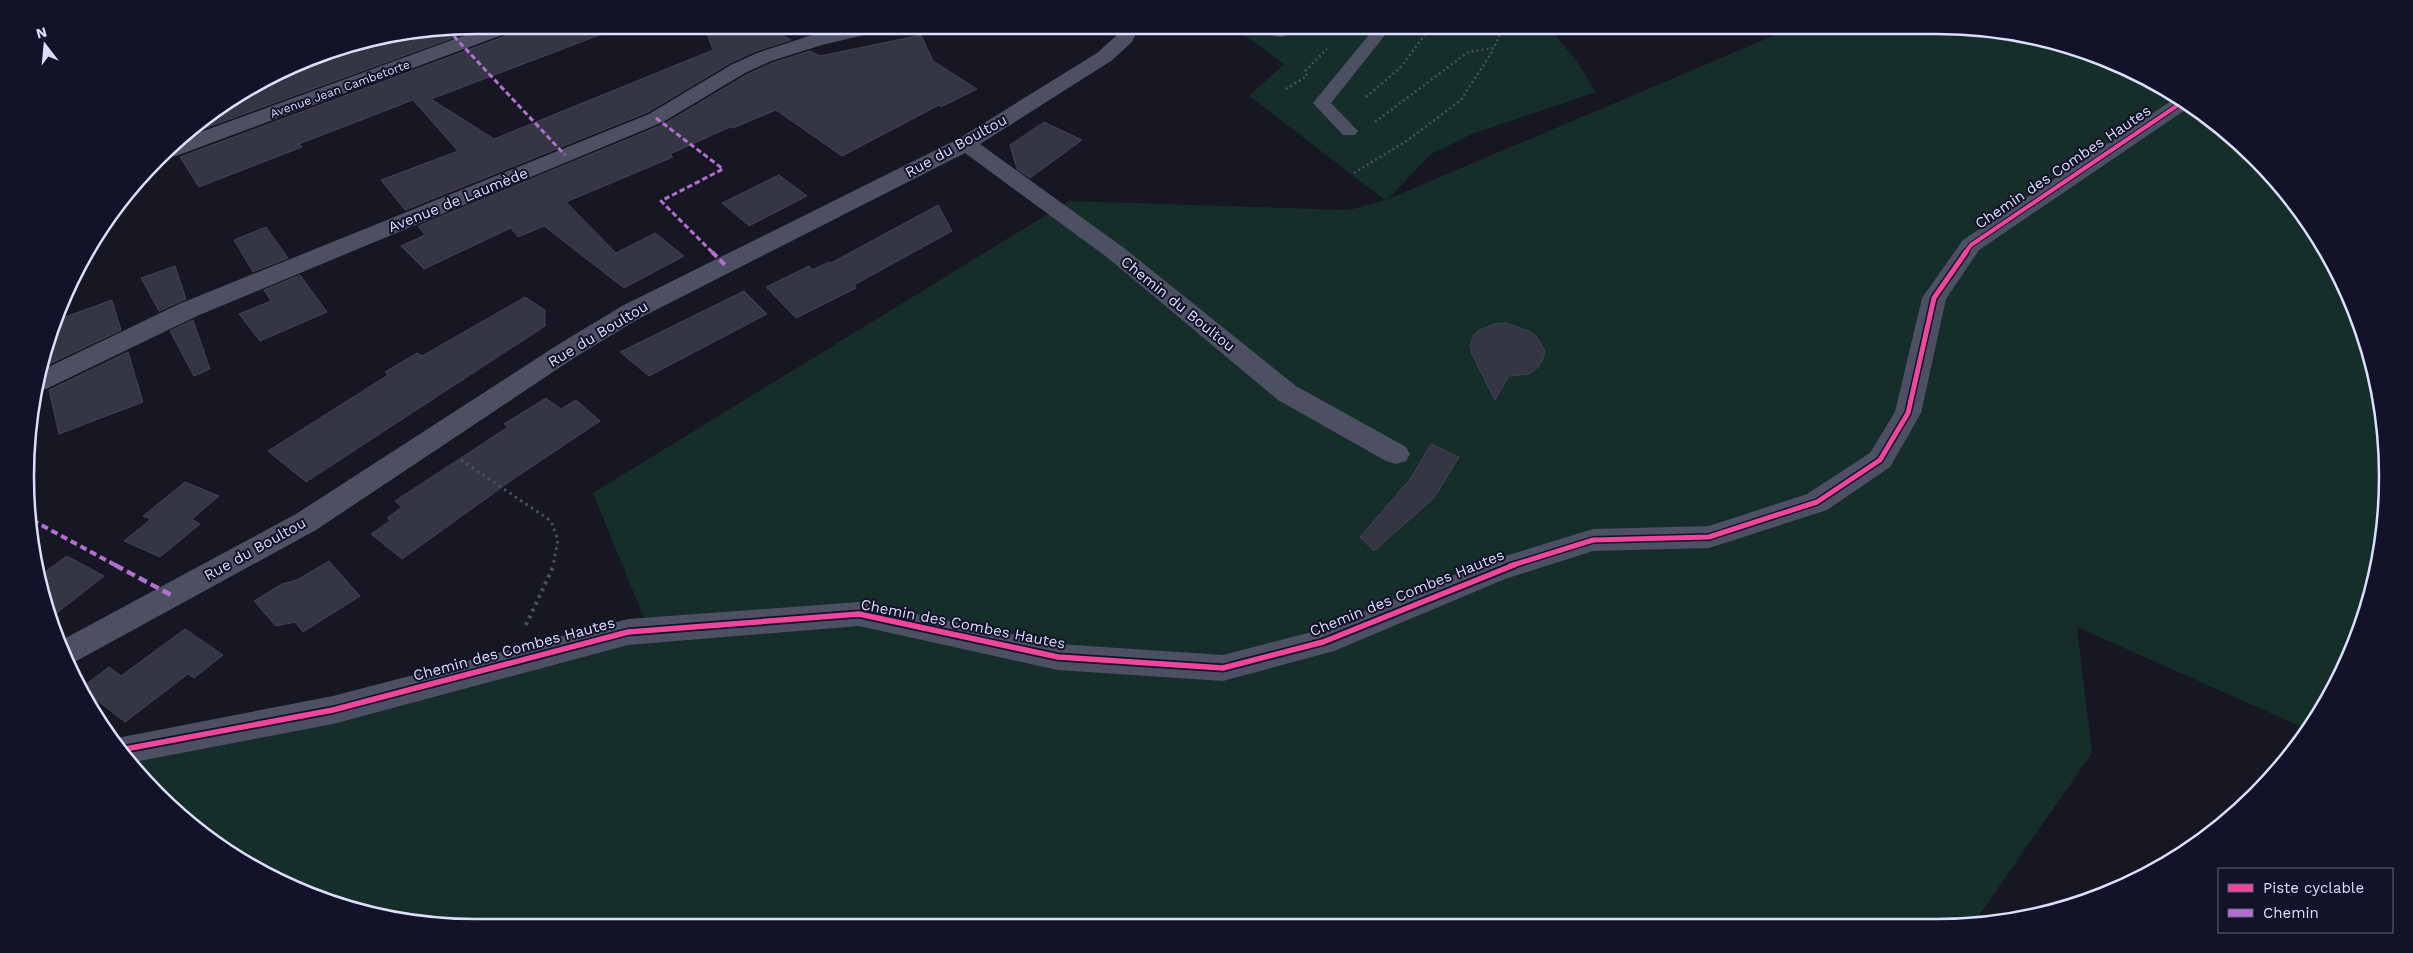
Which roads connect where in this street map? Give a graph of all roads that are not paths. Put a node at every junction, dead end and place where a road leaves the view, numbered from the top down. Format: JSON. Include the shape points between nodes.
{"nodes":[{"id":1,"x":486,"y":34,"type":"edge"},
{"id":2,"x":842,"y":34,"type":"edge"},
{"id":3,"x":1127,"y":34,"type":"edge"},
{"id":4,"x":1379,"y":34,"type":"edge"},
{"id":5,"x":2178,"y":105,"type":"edge"},
{"id":6,"x":1343,"y":125,"type":"road end"},
{"id":7,"x":966,"y":144,"type":"junction"},
{"id":8,"x":183,"y":145,"type":"edge"},
{"id":9,"x":44,"y":380,"type":"edge"},
{"id":10,"x":1396,"y":454,"type":"dead end"},
{"id":11,"x":69,"y":651,"type":"edge"},
{"id":12,"x":127,"y":749,"type":"edge"}],
"edges":[{"from":1,"to":8,"type":"street","name":"Avenue Jean Cambetorte"},
{"from":2,"to":9,"type":"street","name":"Avenue de Laumède","via":[[764,57],[656,118],[188,310]]},
{"from":3,"to":7,"type":"street","name":"Rue du Boultou","via":[[1104,57]]},
{"from":4,"to":6,"type":"lane","via":[[1322,103]]},
{"from":5,"to":12,"type":"street","name":"Chemin des Combes Hautes","via":[[1971,245],[1934,298],[1908,413],[1880,460],[1816,502],[1709,537],[1593,540],[1496,570],[1323,642],[1223,668],[1058,657],[858,614],[628,632],[333,710]]},
{"from":7,"to":10,"type":"street","name":"Chemin du Boultou","via":[[1116,253],[1287,393]]},
{"from":7,"to":11,"type":"street","name":"Rue du Boultou","via":[[631,312],[306,522]]}]}
